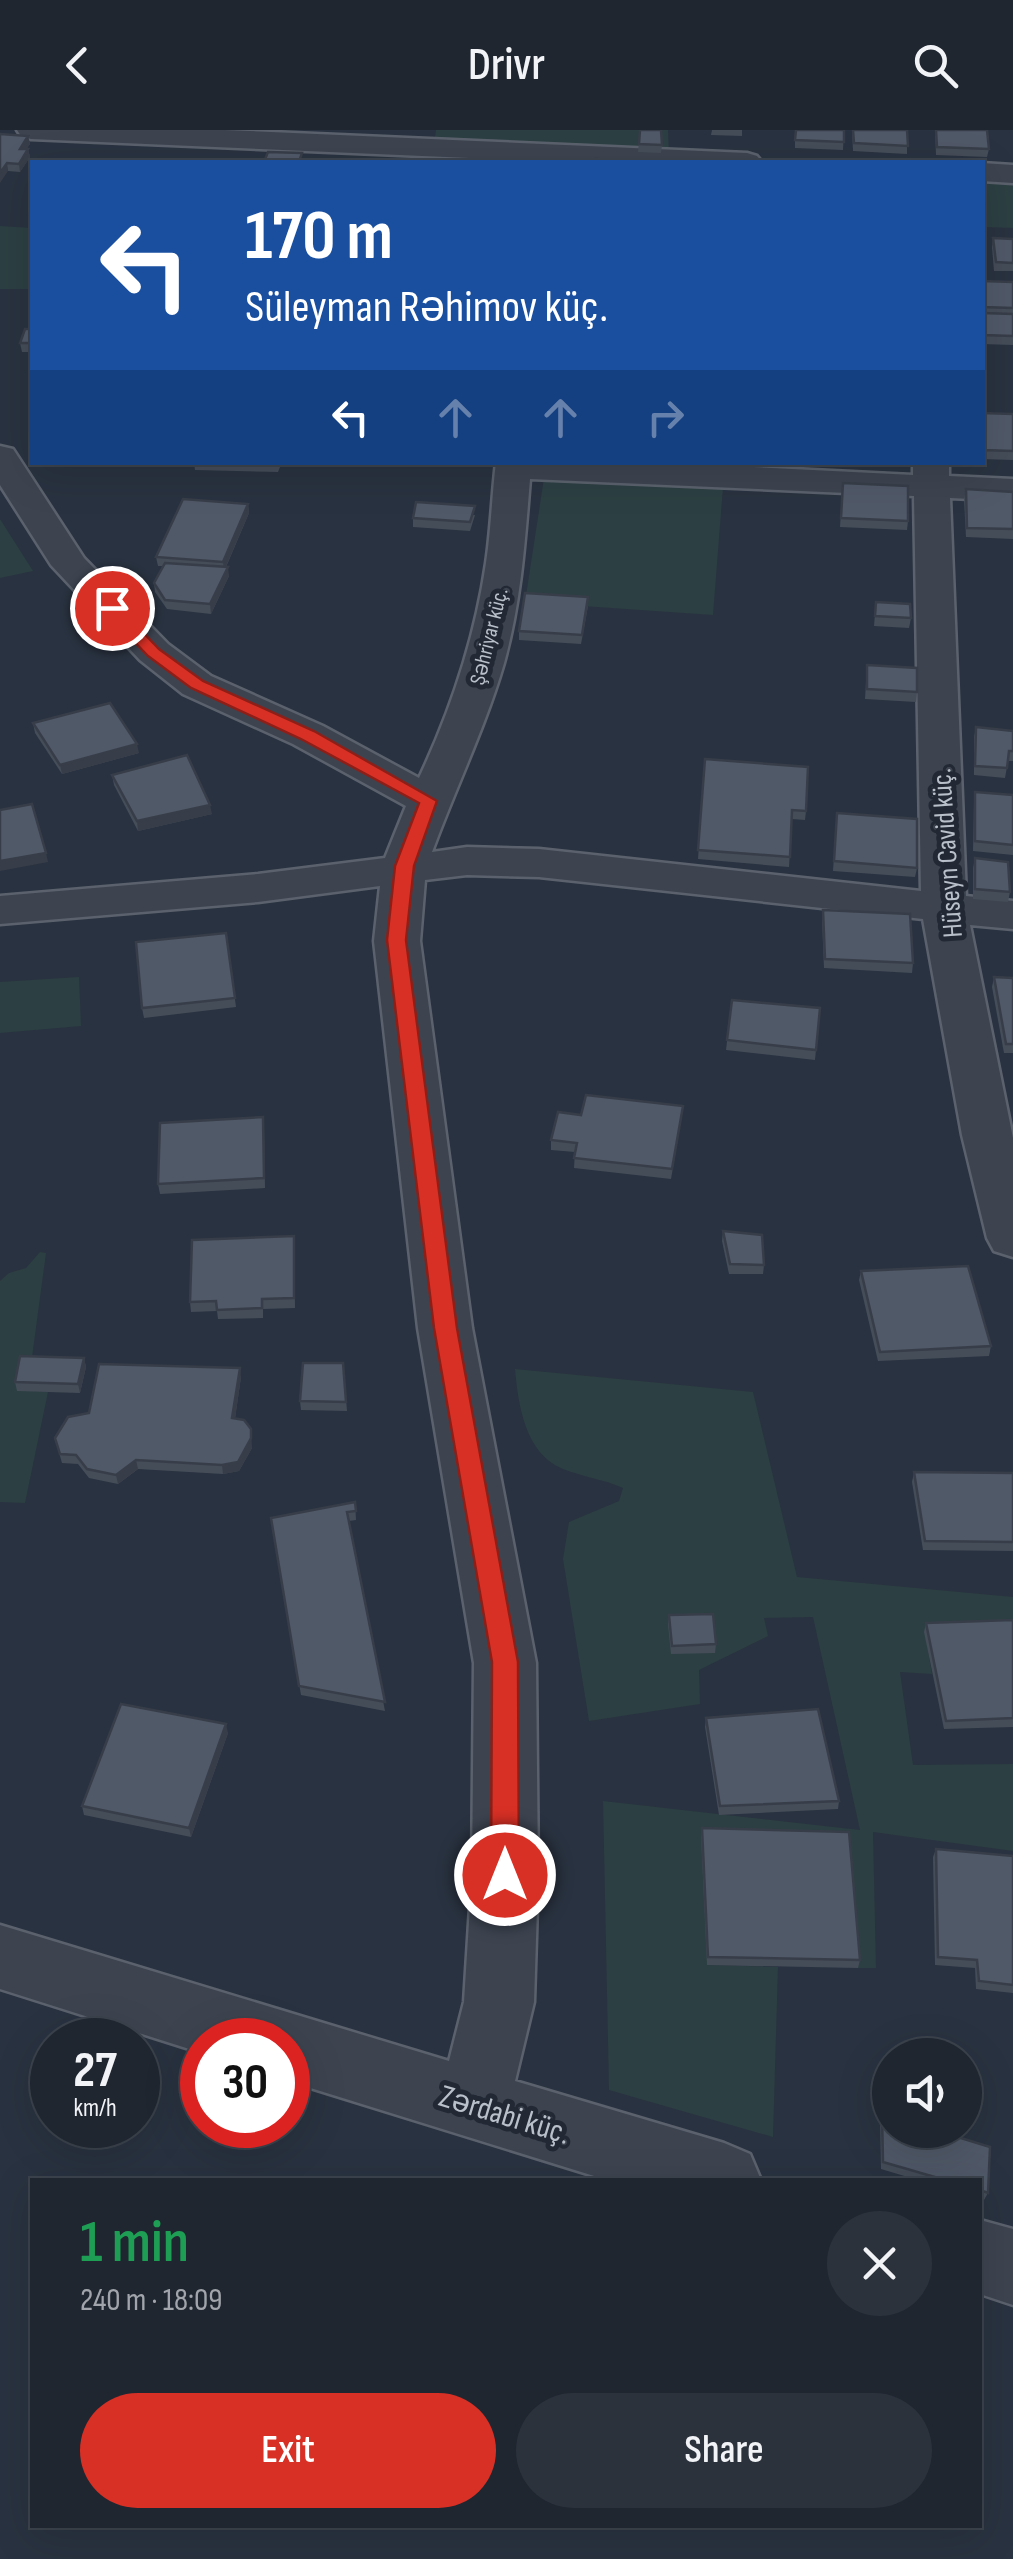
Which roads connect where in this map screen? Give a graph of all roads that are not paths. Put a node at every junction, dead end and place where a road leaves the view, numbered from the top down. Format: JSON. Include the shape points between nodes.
{"nodes":[{"id":1,"x":32,"y":130,"type":"edge"},
{"id":2,"x":688,"y":130,"type":"edge"},
{"id":3,"x":210,"y":151,"type":"edge"},
{"id":4,"x":571,"y":159,"type":"edge"},
{"id":5,"x":688,"y":160,"type":"joint"},
{"id":6,"x":985,"y":172,"type":"edge"},
{"id":7,"x":1013,"y":174,"type":"edge"},
{"id":8,"x":5,"y":441,"type":"edge"},
{"id":9,"x":514,"y":465,"type":"edge"},
{"id":10,"x":932,"y":474,"type":"edge"},
{"id":11,"x":1013,"y":490,"type":"edge"},
{"id":12,"x":428,"y":801,"type":"junction"},
{"id":13,"x":404,"y":866,"type":"junction"},
{"id":14,"x":944,"y":908,"type":"junction"},
{"id":15,"x":0,"y":910,"type":"edge"},
{"id":16,"x":1013,"y":915,"type":"edge"},
{"id":17,"x":1013,"y":1238,"type":"edge"},
{"id":18,"x":0,"y":1957,"type":"edge"},
{"id":19,"x":195,"y":2018,"type":"edge"},
{"id":20,"x":310,"y":2054,"type":"edge"},
{"id":21,"x":474,"y":2105,"type":"junction"},
{"id":22,"x":717,"y":2178,"type":"edge"},
{"id":23,"x":982,"y":2258,"type":"edge"},
{"id":24,"x":1013,"y":2267,"type":"edge"}],
"edges":[{"from":1,"to":3,"type":"street"},
{"from":2,"to":5,"type":"street"},
{"from":3,"to":4,"type":"street"},
{"from":4,"to":5,"type":"street"},
{"from":6,"to":7,"type":"street"},
{"from":8,"to":12,"type":"street","via":[[70,565],[154,652],[197,685],[308,735]]},
{"from":9,"to":10,"type":"street"},
{"from":9,"to":12,"type":"street","name":"Şəhriyar küç.","via":[[491,634],[450,760]]},
{"from":10,"to":11,"type":"street"},
{"from":10,"to":14,"type":"street","name":"Hüseyn Cavid küç."},
{"from":12,"to":13,"type":"street","name":"Şəhriyar küç."},
{"from":13,"to":14,"type":"street","via":[[538,863]]},
{"from":13,"to":15,"type":"street","via":[[258,888]]},
{"from":13,"to":21,"type":"street","name":"Şəhriyar küç.","via":[[397,940],[445,1328],[505,1662],[499,2002]]},
{"from":14,"to":16,"type":"street"},
{"from":14,"to":17,"type":"street","name":"Hüseyn Cavid küç."},
{"from":18,"to":19,"type":"street"},
{"from":20,"to":21,"type":"street","name":"Zərdabi küç."},
{"from":21,"to":22,"type":"street","name":"Zərdabi küç."},
{"from":23,"to":24,"type":"street"}]}
